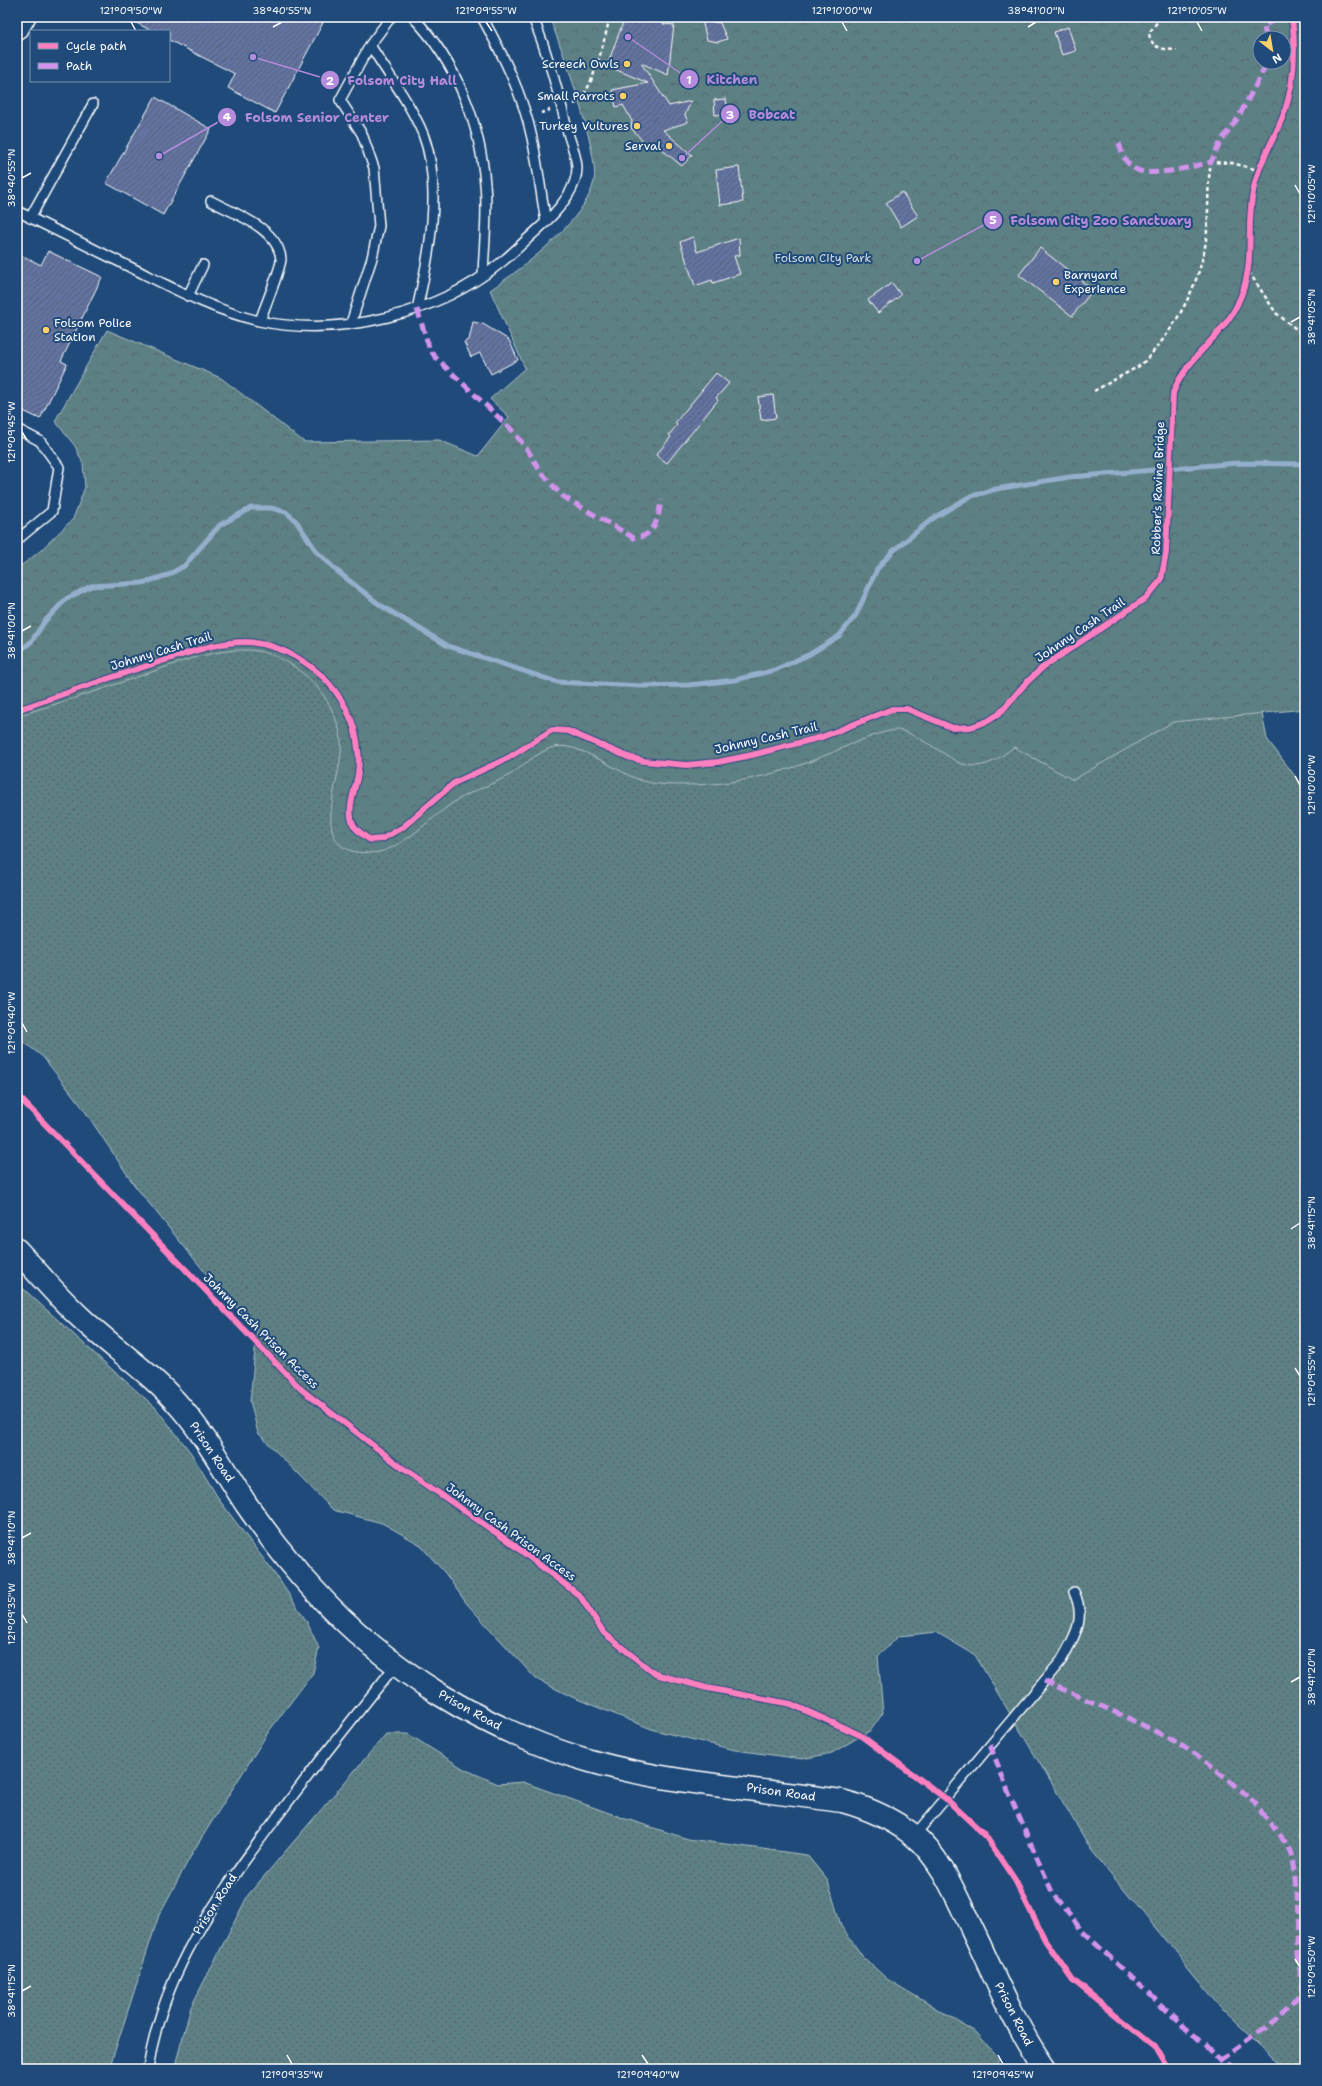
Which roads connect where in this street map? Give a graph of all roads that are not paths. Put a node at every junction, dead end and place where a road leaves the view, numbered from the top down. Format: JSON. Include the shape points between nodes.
{"nodes":[{"id":1,"x":24,"y":17,"type":"edge"},
{"id":2,"x":391,"y":17,"type":"edge"},
{"id":3,"x":413,"y":17,"type":"edge"},
{"id":4,"x":482,"y":17,"type":"edge"},
{"id":5,"x":533,"y":17,"type":"edge"},
{"id":6,"x":17,"y":30,"type":"edge"},
{"id":7,"x":370,"y":45,"type":"junction"},
{"id":8,"x":93,"y":104,"type":"dead end"},
{"id":9,"x":210,"y":200,"type":"dead end"},
{"id":10,"x":17,"y":211,"type":"edge"},
{"id":11,"x":30,"y":218,"type":"junction"},
{"id":12,"x":546,"y":222,"type":"junction"},
{"id":13,"x":203,"y":265,"type":"dead end"},
{"id":14,"x":483,"y":275,"type":"junction"},
{"id":15,"x":188,"y":296,"type":"junction"},
{"id":16,"x":417,"y":309,"type":"junction"},
{"id":17,"x":260,"y":321,"type":"junction"},
{"id":18,"x":351,"y":323,"type":"junction"},
{"id":19,"x":17,"y":429,"type":"edge"},
{"id":20,"x":17,"y":540,"type":"edge"},
{"id":21,"x":17,"y":1250,"type":"edge"},
{"id":22,"x":1074,"y":1592,"type":"dead end"},
{"id":23,"x":395,"y":1666,"type":"junction"},
{"id":24,"x":914,"y":1836,"type":"junction"},
{"id":25,"x":148,"y":2069,"type":"edge"},
{"id":26,"x":1045,"y":2069,"type":"edge"}],
"edges":[{"from":1,"to":6,"type":"street"},
{"from":2,"to":7,"type":"lane"},
{"from":3,"to":14,"type":"lane","via":[[452,68],[480,140],[486,185]]},
{"from":4,"to":12,"type":"lane","via":[[507,64],[532,137]]},
{"from":5,"to":12,"type":"lane","via":[[548,54],[577,168],[573,184]]},
{"from":7,"to":16,"type":"lane","via":[[423,135],[433,180],[432,224]]},
{"from":7,"to":18,"type":"lane","via":[[340,100],[362,134],[374,168],[379,226],[372,258]]},
{"from":8,"to":11,"type":"lane"},
{"from":9,"to":17,"type":"lane","via":[[267,231],[274,240],[282,260]]},
{"from":10,"to":11,"type":"lane"},
{"from":11,"to":15,"type":"lane"},
{"from":12,"to":14,"type":"lane","via":[[502,262]]},
{"from":13,"to":15,"type":"lane"},
{"from":14,"to":16,"type":"lane","via":[[455,292]]},
{"from":15,"to":17,"type":"lane","via":[[230,313]]},
{"from":16,"to":18,"type":"lane","via":[[377,320]]},
{"from":17,"to":18,"type":"lane","via":[[296,327]]},
{"from":19,"to":20,"type":"lane","via":[[40,440],[59,467],[52,511]]},
{"from":21,"to":23,"type":"street","name":"Prison Road","via":[[81,1318],[146,1373],[181,1407],[212,1448],[246,1504],[278,1549],[315,1591]]},
{"from":22,"to":24,"type":"lane","via":[[1080,1618],[1077,1632],[1061,1661]]},
{"from":23,"to":24,"type":"street","name":"Prison Road","via":[[472,1712],[550,1748],[636,1772],[842,1801],[867,1808]]},
{"from":23,"to":25,"type":"lane","name":"Prison Road","via":[[318,1762],[243,1862],[193,1937],[159,2017]]},
{"from":24,"to":26,"type":"street","name":"Prison Road","via":[[948,1880],[1014,2017]]}]}
